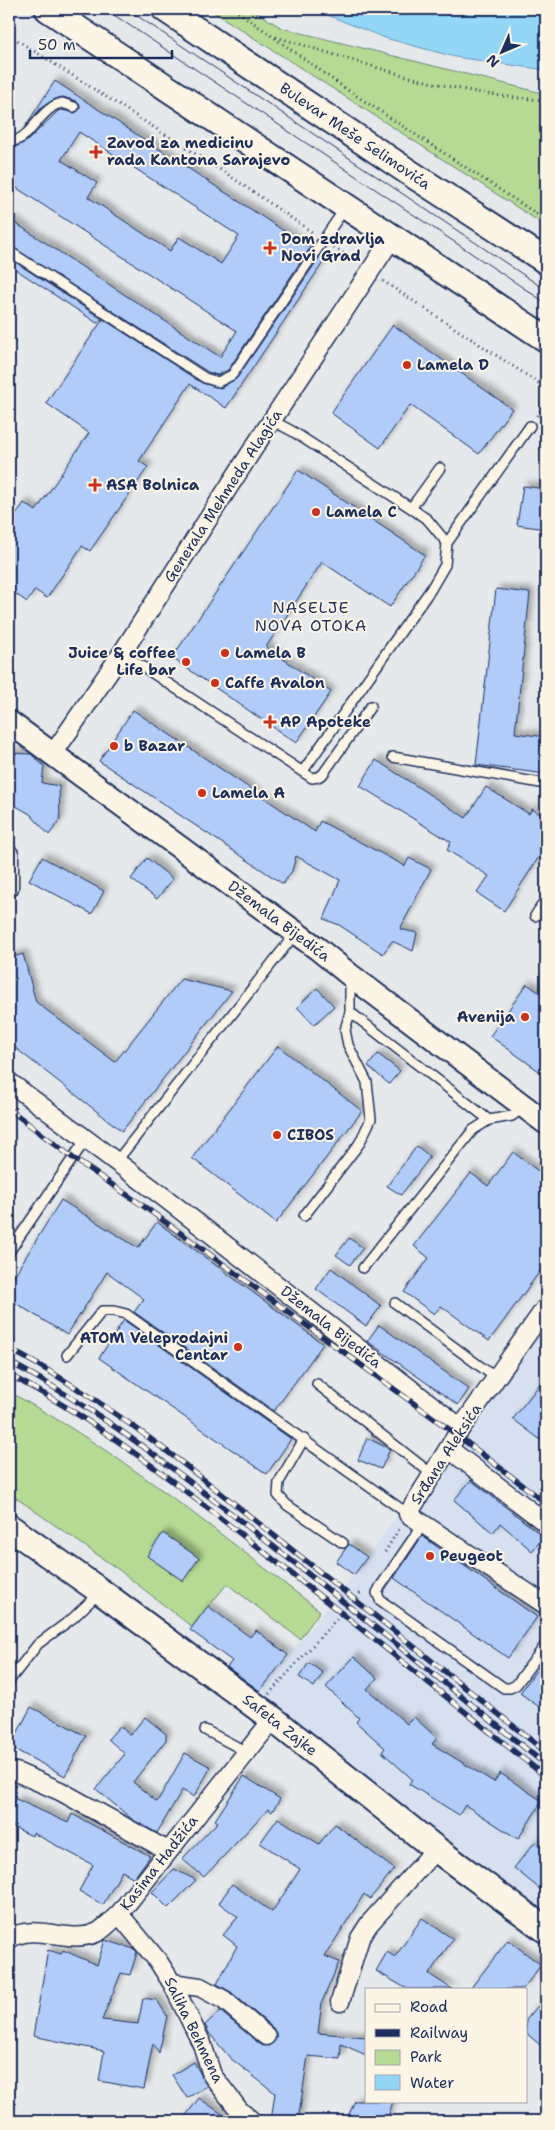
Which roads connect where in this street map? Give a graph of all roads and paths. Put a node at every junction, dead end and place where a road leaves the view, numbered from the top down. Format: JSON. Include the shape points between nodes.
{"nodes":[{"id":1,"x":48,"y":9,"type":"edge"},
{"id":2,"x":164,"y":9,"type":"edge"},
{"id":3,"x":234,"y":9,"type":"edge"},
{"id":4,"x":9,"y":35,"type":"edge"},
{"id":5,"x":273,"y":36,"type":"junction"},
{"id":6,"x":546,"y":100,"type":"edge"},
{"id":7,"x":74,"y":107,"type":"dead end"},
{"id":8,"x":9,"y":142,"type":"edge"},
{"id":9,"x":345,"y":207,"type":"junction"},
{"id":10,"x":546,"y":220,"type":"edge"},
{"id":11,"x":392,"y":238,"type":"junction"},
{"id":12,"x":323,"y":239,"type":"junction"},
{"id":13,"x":9,"y":251,"type":"edge"},
{"id":14,"x":546,"y":262,"type":"edge"},
{"id":15,"x":369,"y":272,"type":"junction"},
{"id":16,"x":546,"y":339,"type":"edge"},
{"id":17,"x":546,"y":388,"type":"edge"},
{"id":18,"x":272,"y":420,"type":"junction"},
{"id":19,"x":530,"y":426,"type":"dead end"},
{"id":20,"x":440,"y":468,"type":"dead end"},
{"id":21,"x":411,"y":508,"type":"junction"},
{"id":22,"x":447,"y":543,"type":"junction"},
{"id":23,"x":122,"y":653,"type":"junction"},
{"id":24,"x":371,"y":706,"type":"dead end"},
{"id":25,"x":9,"y":722,"type":"edge"},
{"id":26,"x":54,"y":754,"type":"junction"},
{"id":27,"x":393,"y":757,"type":"dead end"},
{"id":28,"x":303,"y":771,"type":"junction"},
{"id":29,"x":546,"y":784,"type":"edge"},
{"id":30,"x":9,"y":854,"type":"edge"},
{"id":31,"x":9,"y":888,"type":"edge"},
{"id":32,"x":546,"y":899,"type":"edge"},
{"id":33,"x":535,"y":916,"type":"dead end"},
{"id":34,"x":296,"y":933,"type":"junction"},
{"id":35,"x":350,"y":975,"type":"junction"},
{"id":36,"x":350,"y":1012,"type":"junction"},
{"id":37,"x":9,"y":1082,"type":"edge"},
{"id":38,"x":524,"y":1107,"type":"junction"},
{"id":39,"x":489,"y":1120,"type":"junction"},
{"id":40,"x":546,"y":1123,"type":"edge"},
{"id":41,"x":86,"y":1139,"type":"junction"},
{"id":42,"x":116,"y":1162,"type":"junction"},
{"id":43,"x":304,"y":1216,"type":"dead end"},
{"id":44,"x":9,"y":1252,"type":"edge"},
{"id":45,"x":363,"y":1268,"type":"dead end"},
{"id":46,"x":395,"y":1303,"type":"dead end"},
{"id":47,"x":546,"y":1308,"type":"edge"},
{"id":48,"x":67,"y":1355,"type":"dead end"},
{"id":49,"x":496,"y":1378,"type":"junction"},
{"id":50,"x":318,"y":1384,"type":"dead end"},
{"id":51,"x":461,"y":1428,"type":"junction"},
{"id":52,"x":304,"y":1439,"type":"junction"},
{"id":53,"x":449,"y":1449,"type":"junction"},
{"id":54,"x":434,"y":1475,"type":"junction"},
{"id":55,"x":408,"y":1514,"type":"junction"},
{"id":56,"x":546,"y":1523,"type":"edge"},
{"id":57,"x":423,"y":1524,"type":"junction"},
{"id":58,"x":9,"y":1527,"type":"edge"},
{"id":59,"x":343,"y":1543,"type":"dead end"},
{"id":60,"x":381,"y":1559,"type":"dead end"},
{"id":61,"x":100,"y":1590,"type":"junction"},
{"id":62,"x":360,"y":1593,"type":"dead end"},
{"id":63,"x":546,"y":1605,"type":"edge"},
{"id":64,"x":546,"y":1644,"type":"edge"},
{"id":65,"x":9,"y":1681,"type":"edge"},
{"id":66,"x":269,"y":1694,"type":"dead end"},
{"id":67,"x":273,"y":1719,"type":"junction"},
{"id":68,"x":205,"y":1730,"type":"dead end"},
{"id":69,"x":246,"y":1752,"type":"junction"},
{"id":70,"x":16,"y":1772,"type":"dead end"},
{"id":71,"x":436,"y":1849,"type":"junction"},
{"id":72,"x":168,"y":1851,"type":"junction"},
{"id":73,"x":119,"y":1914,"type":"junction"},
{"id":74,"x":546,"y":1930,"type":"edge"},
{"id":75,"x":9,"y":1939,"type":"edge"},
{"id":76,"x":172,"y":1983,"type":"junction"},
{"id":77,"x":340,"y":2002,"type":"dead end"},
{"id":78,"x":266,"y":2036,"type":"dead end"},
{"id":79,"x":252,"y":2121,"type":"edge"}],
"edges":[{"from":1,"to":9,"type":"main road"},
{"from":2,"to":14,"type":"main road","name":"Bulevar Meše Selimovića"},
{"from":3,"to":5,"type":"path"},
{"from":4,"to":12,"type":"path"},
{"from":5,"to":6,"type":"path","via":[[427,82]]},
{"from":5,"to":10,"type":"path","via":[[349,91]]},
{"from":7,"to":8,"type":"lane","via":[[62,103],[50,108],[34,127],[17,141]]},
{"from":9,"to":11,"type":"main road"},
{"from":9,"to":12,"type":"lane"},
{"from":11,"to":15,"type":"street","name":"Generala Mehmeda Alagića"},
{"from":11,"to":16,"type":"main road"},
{"from":12,"to":13,"type":"lane","via":[[232,375],[218,382],[205,378]]},
{"from":12,"to":15,"type":"path"},
{"from":15,"to":17,"type":"path"},
{"from":15,"to":18,"type":"street","name":"Generala Mehmeda Alagića"},
{"from":18,"to":21,"type":"lane"},
{"from":18,"to":23,"type":"street","name":"Generala Mehmeda Alagića"},
{"from":19,"to":22,"type":"lane"},
{"from":20,"to":21,"type":"lane"},
{"from":21,"to":22,"type":"lane","via":[[428,520]]},
{"from":22,"to":28,"type":"lane","via":[[445,565],[431,589]]},
{"from":23,"to":26,"type":"street","name":"Generala Mehmeda Alagića"},
{"from":23,"to":28,"type":"lane"},
{"from":24,"to":28,"type":"lane","via":[[323,774],[312,778]]},
{"from":25,"to":26,"type":"street","name":"Džemala Bijedića"},
{"from":26,"to":34,"type":"street","name":"Džemala Bijedića"},
{"from":27,"to":29,"type":"lane"},
{"from":30,"to":31,"type":"street"},
{"from":32,"to":33,"type":"lane"},
{"from":34,"to":35,"type":"street","name":"Džemala Bijedića"},
{"from":34,"to":42,"type":"lane"},
{"from":35,"to":36,"type":"lane"},
{"from":35,"to":38,"type":"street","name":"Džemala Bijedića"},
{"from":36,"to":39,"type":"lane"},
{"from":36,"to":43,"type":"lane","via":[[345,1030],[348,1045],[367,1082],[371,1119],[359,1144]]},
{"from":37,"to":41,"type":"street","name":"Džemala Bijedića"},
{"from":38,"to":39,"type":"lane","via":[[512,1116]]},
{"from":38,"to":40,"type":"street","name":"Džemala Bijedića"},
{"from":39,"to":45,"type":"lane","via":[[473,1130]]},
{"from":41,"to":42,"type":"street","name":"Džemala Bijedića"},
{"from":41,"to":44,"type":"lane"},
{"from":42,"to":51,"type":"street","name":"Džemala Bijedića"},
{"from":46,"to":49,"type":"lane"},
{"from":47,"to":49,"type":"street","name":"Srđana Aleksića"},
{"from":48,"to":52,"type":"lane","via":[[102,1311],[126,1314]]},
{"from":49,"to":51,"type":"street","name":"Srđana Aleksića"},
{"from":50,"to":54,"type":"lane"},
{"from":51,"to":53,"type":"street","name":"Srđana Aleksića"},
{"from":52,"to":55,"type":"lane"},
{"from":52,"to":59,"type":"lane","via":[[279,1482],[278,1495],[287,1505]]},
{"from":53,"to":54,"type":"street","name":"Srđana Aleksića"},
{"from":53,"to":56,"type":"street"},
{"from":54,"to":55,"type":"street","name":"Srđana Aleksića"},
{"from":55,"to":57,"type":"street","name":"Srđana Aleksića"},
{"from":55,"to":60,"type":"path"},
{"from":57,"to":63,"type":"street","name":"Srđana Aleksića"},
{"from":57,"to":64,"type":"lane","via":[[380,1587],[377,1593],[380,1600],[504,1688],[516,1684]]},
{"from":58,"to":61,"type":"main road","name":"Safeta Zajke"},
{"from":61,"to":65,"type":"lane","via":[[73,1618],[38,1644]]},
{"from":61,"to":67,"type":"main road","name":"Safeta Zajke"},
{"from":62,"to":66,"type":"path","bridge":true},
{"from":67,"to":69,"type":"street","name":"Kasima Hadžića"},
{"from":67,"to":71,"type":"main road","name":"Safeta Zajke"},
{"from":68,"to":69,"type":"lane"},
{"from":69,"to":72,"type":"street","name":"Kasima Hadžića"},
{"from":70,"to":72,"type":"street","via":[[60,1791]]},
{"from":71,"to":74,"type":"main road","name":"Safeta Zajke"},
{"from":71,"to":77,"type":"street","via":[[360,1938]]},
{"from":72,"to":73,"type":"street","name":"Kasima Hadžića"},
{"from":73,"to":75,"type":"street","name":"Kasima Hadžića","via":[[98,1932],[76,1936],[33,1932],[16,1934]]},
{"from":73,"to":76,"type":"street","name":"Saliha Behmena"},
{"from":76,"to":78,"type":"street","via":[[200,1987],[224,2000]]},
{"from":76,"to":79,"type":"street","name":"Saliha Behmena","via":[[202,2044],[212,2075],[239,2110]]}]}
